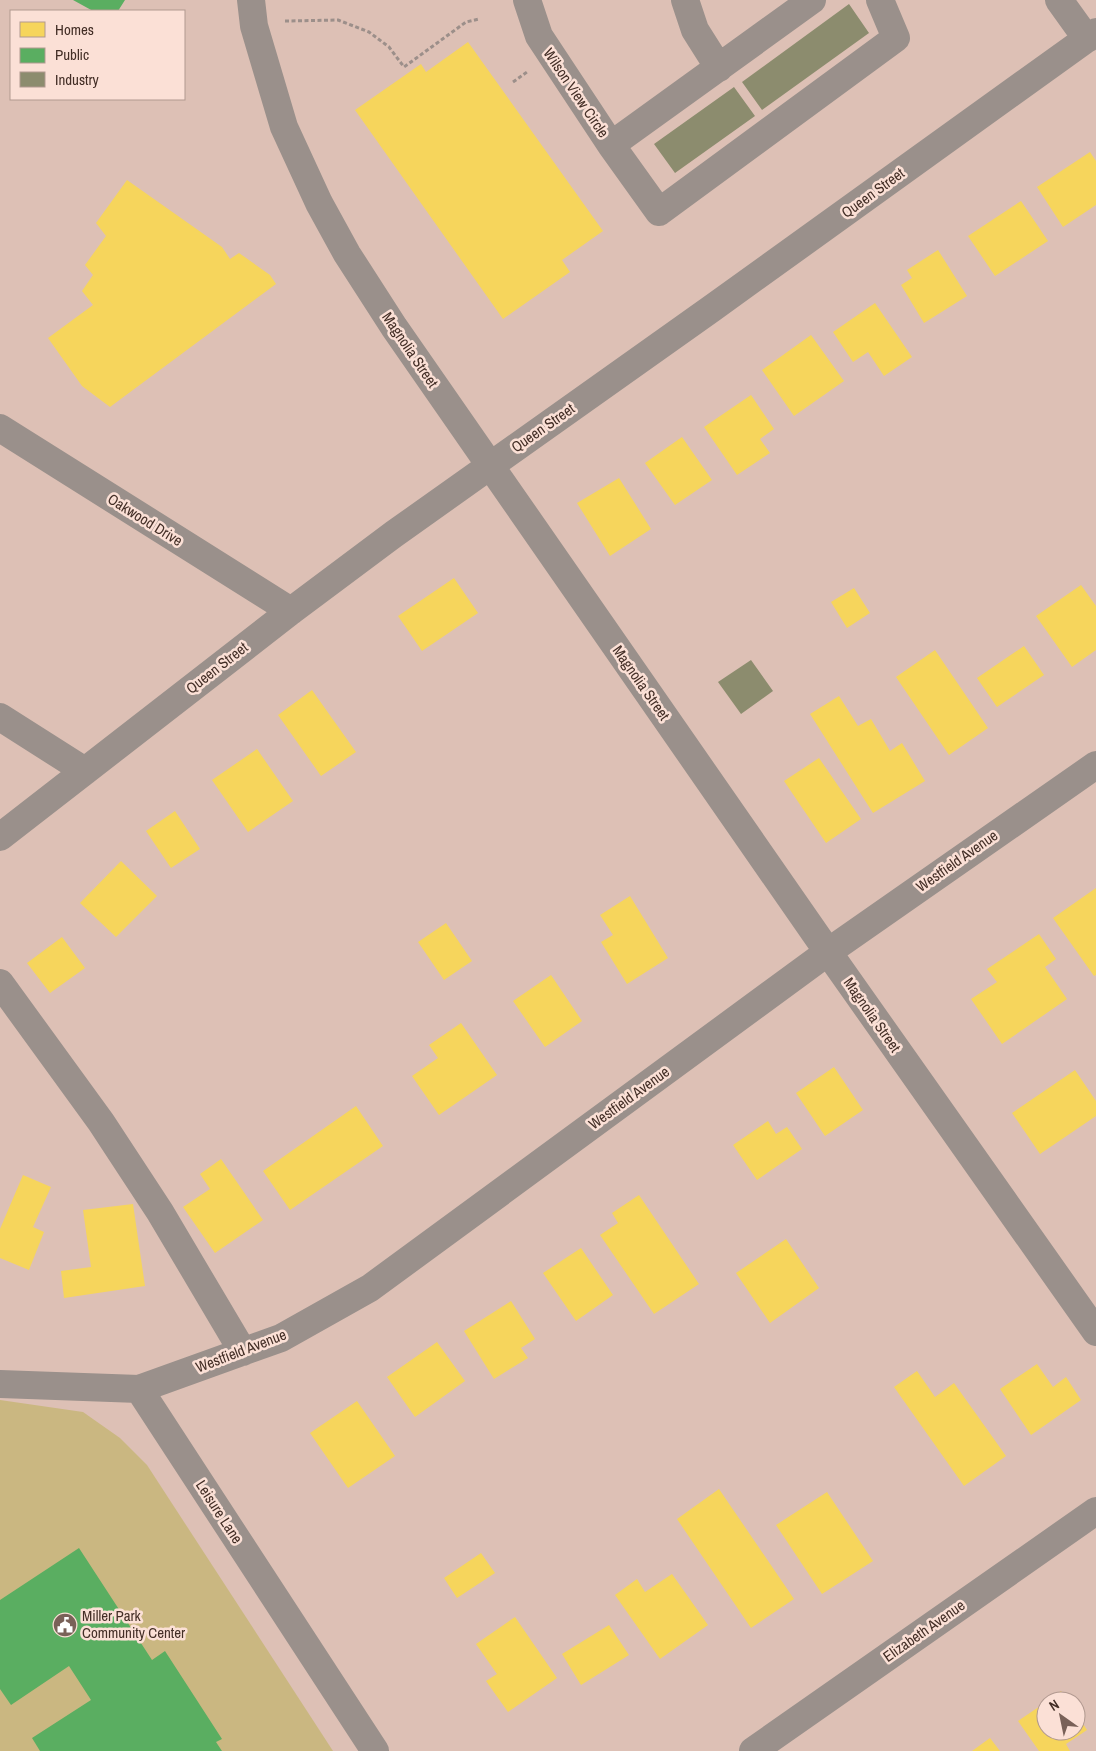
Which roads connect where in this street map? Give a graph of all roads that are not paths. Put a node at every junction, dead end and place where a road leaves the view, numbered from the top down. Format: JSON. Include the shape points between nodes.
{"nodes":[{"id":1,"x":251,"y":0,"type":"edge"},
{"id":2,"x":527,"y":0,"type":"edge"},
{"id":3,"x":685,"y":0,"type":"edge"},
{"id":4,"x":812,"y":0,"type":"edge"},
{"id":5,"x":880,"y":0,"type":"edge"},
{"id":6,"x":1059,"y":0,"type":"edge"},
{"id":7,"x":1091,"y":35,"type":"edge"},
{"id":8,"x":719,"y":68,"type":"junction"},
{"id":9,"x":611,"y":145,"type":"junction"},
{"id":10,"x":0,"y":428,"type":"edge"},
{"id":11,"x":490,"y":466,"type":"junction"},
{"id":12,"x":291,"y":611,"type":"junction"},
{"id":13,"x":0,"y":717,"type":"edge"},
{"id":14,"x":1096,"y":765,"type":"edge"},
{"id":15,"x":85,"y":771,"type":"junction"},
{"id":16,"x":0,"y":837,"type":"edge"},
{"id":17,"x":828,"y":952,"type":"junction"},
{"id":18,"x":0,"y":983,"type":"edge"},
{"id":19,"x":1096,"y":1332,"type":"edge"},
{"id":20,"x":243,"y":1352,"type":"junction"},
{"id":21,"x":0,"y":1384,"type":"edge"},
{"id":22,"x":139,"y":1389,"type":"junction"},
{"id":23,"x":1096,"y":1511,"type":"edge"},
{"id":24,"x":375,"y":1751,"type":"edge"},
{"id":25,"x":753,"y":1751,"type":"edge"}],
"edges":[{"from":1,"to":11,"type":"street","name":"Magnolia Street","via":[[254,26],[284,126],[319,203],[346,254],[394,328]]},
{"from":2,"to":9,"type":"street","name":"Wilson View Circle","via":[[539,36]]},
{"from":3,"to":8,"type":"street","via":[[695,30]]},
{"from":4,"to":8,"type":"street","name":"Wilson View Circle"},
{"from":5,"to":9,"type":"street","via":[[896,38],[659,212]]},
{"from":6,"to":7,"type":"street"},
{"from":7,"to":11,"type":"street","name":"Queen Street"},
{"from":8,"to":9,"type":"street","name":"Wilson View Circle"},
{"from":10,"to":12,"type":"street","name":"Oakwood Drive"},
{"from":11,"to":12,"type":"street","name":"Queen Street"},
{"from":11,"to":17,"type":"street","name":"Magnolia Street"},
{"from":12,"to":15,"type":"street","name":"Queen Street"},
{"from":13,"to":15,"type":"street"},
{"from":14,"to":17,"type":"street","name":"Westfield Avenue"},
{"from":15,"to":16,"type":"street","name":"Queen Street"},
{"from":17,"to":19,"type":"street","name":"Magnolia Street"},
{"from":17,"to":20,"type":"street","name":"Westfield Avenue","via":[[370,1288],[281,1338]]},
{"from":18,"to":20,"type":"street","via":[[106,1130],[160,1212]]},
{"from":20,"to":22,"type":"street","name":"Westfield Avenue"},
{"from":21,"to":22,"type":"street"},
{"from":22,"to":24,"type":"street","name":"Leisure Lane"},
{"from":23,"to":25,"type":"street","name":"Elizabeth Avenue"}]}
